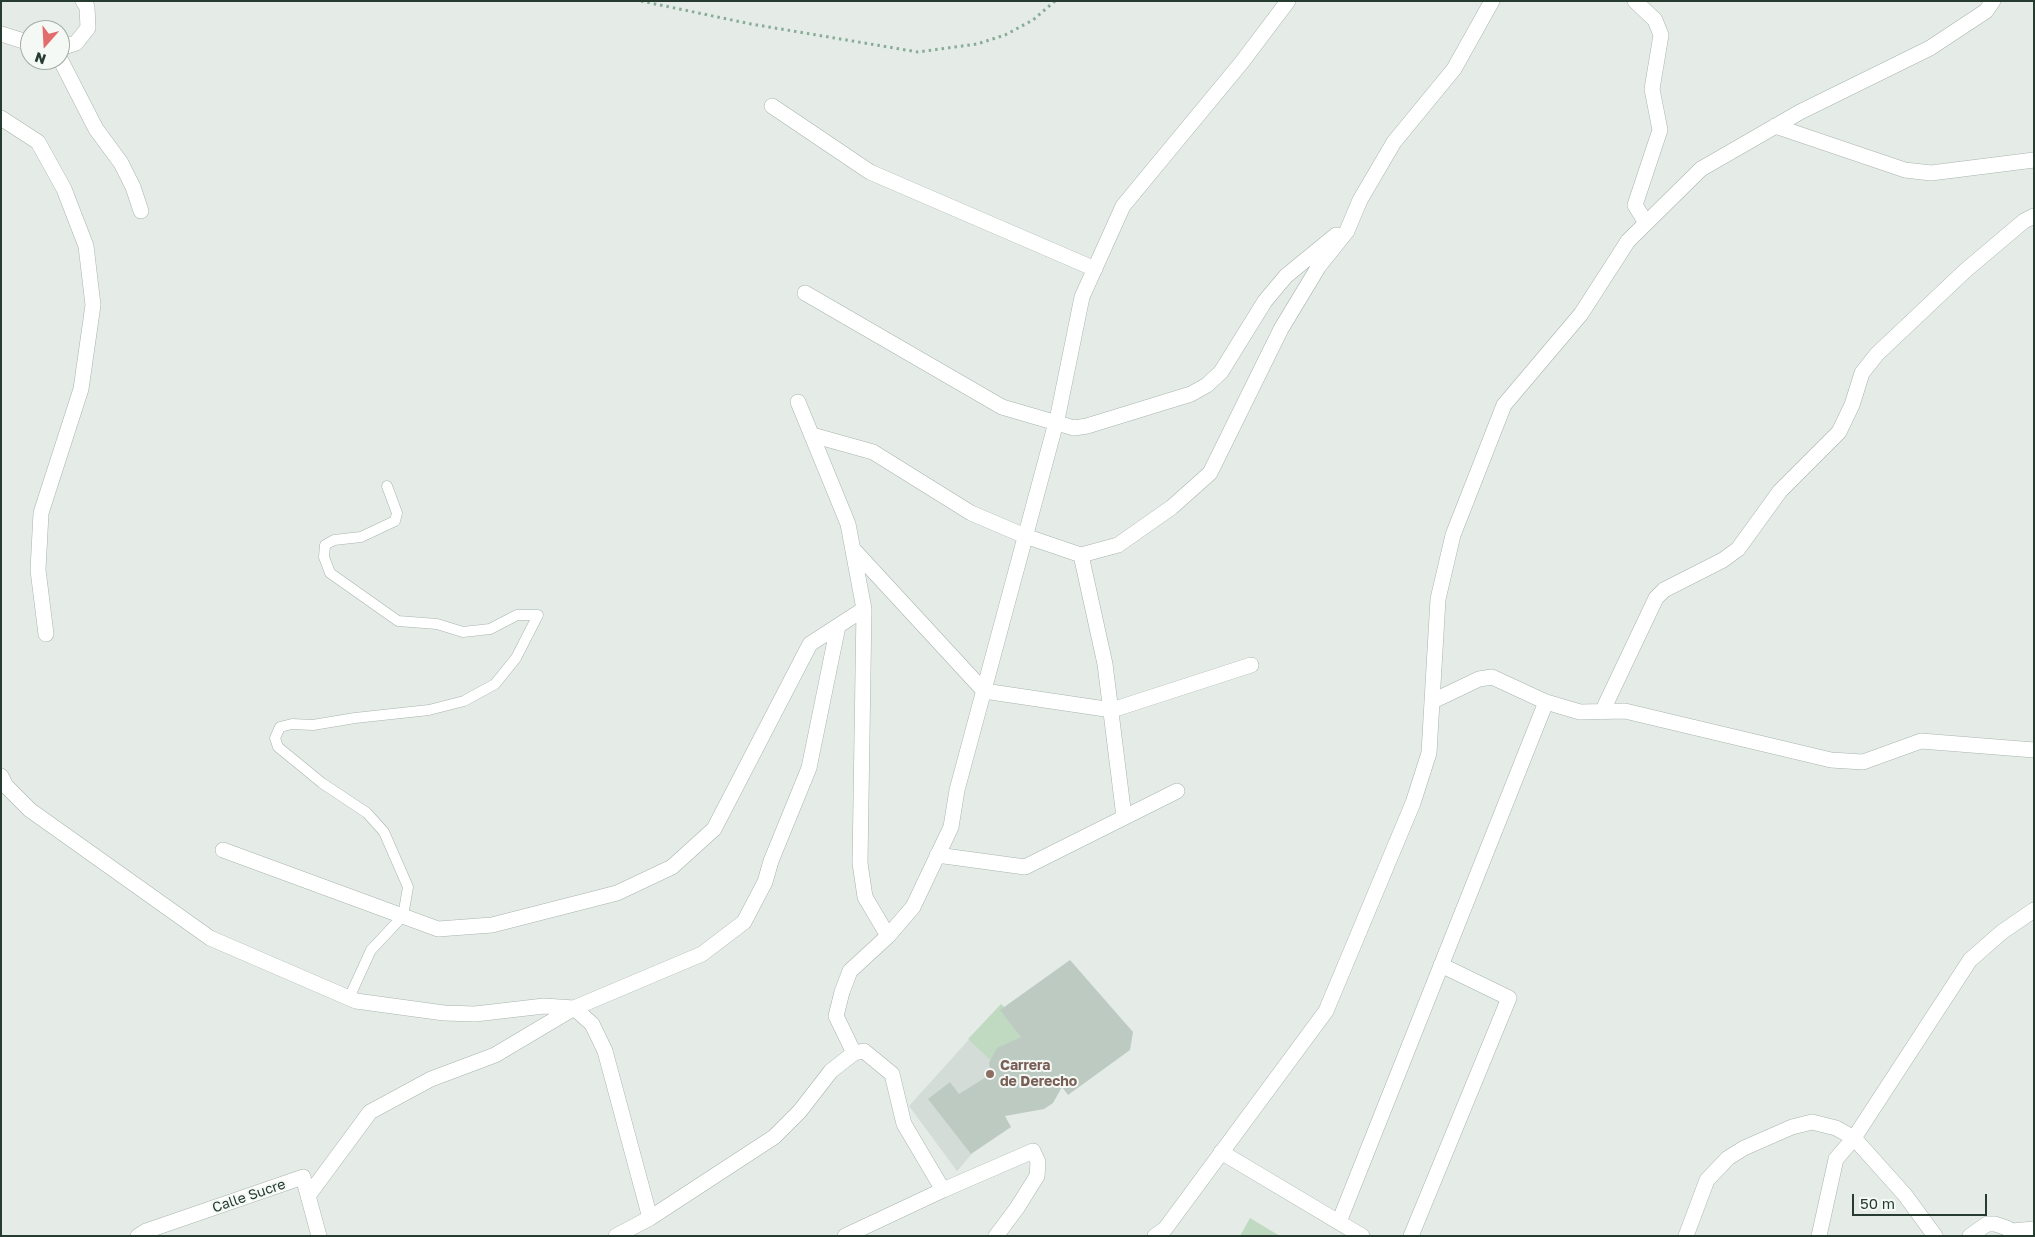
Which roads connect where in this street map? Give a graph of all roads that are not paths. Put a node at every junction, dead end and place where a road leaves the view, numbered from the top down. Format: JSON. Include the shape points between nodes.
{"nodes":[{"id":1,"x":83,"y":1,"type":"edge"},
{"id":2,"x":1288,"y":1,"type":"edge"},
{"id":3,"x":1492,"y":1,"type":"edge"},
{"id":4,"x":1635,"y":1,"type":"edge"},
{"id":5,"x":1993,"y":1,"type":"edge"},
{"id":6,"x":1,"y":34,"type":"edge"},
{"id":7,"x":20,"y":40,"type":"edge"},
{"id":8,"x":70,"y":45,"type":"edge"},
{"id":9,"x":66,"y":70,"type":"edge"},
{"id":10,"x":772,"y":106,"type":"dead end"},
{"id":11,"x":1,"y":118,"type":"edge"},
{"id":12,"x":1775,"y":126,"type":"junction"},
{"id":13,"x":2034,"y":160,"type":"edge"},
{"id":14,"x":141,"y":211,"type":"dead end"},
{"id":15,"x":2034,"y":216,"type":"edge"},
{"id":16,"x":1351,"y":222,"type":"junction"},
{"id":17,"x":1646,"y":223,"type":"junction"},
{"id":18,"x":1095,"y":269,"type":"junction"},
{"id":19,"x":805,"y":292,"type":"dead end"},
{"id":20,"x":798,"y":402,"type":"dead end"},
{"id":21,"x":1055,"y":424,"type":"junction"},
{"id":22,"x":812,"y":435,"type":"junction"},
{"id":23,"x":387,"y":486,"type":"dead end"},
{"id":24,"x":1025,"y":536,"type":"junction"},
{"id":25,"x":853,"y":548,"type":"junction"},
{"id":26,"x":1080,"y":555,"type":"junction"},
{"id":27,"x":864,"y":609,"type":"junction"},
{"id":28,"x":838,"y":626,"type":"junction"},
{"id":29,"x":46,"y":634,"type":"dead end"},
{"id":30,"x":1251,"y":665,"type":"dead end"},
{"id":31,"x":984,"y":691,"type":"junction"},
{"id":32,"x":1433,"y":702,"type":"junction"},
{"id":33,"x":1546,"y":702,"type":"junction"},
{"id":34,"x":1112,"y":710,"type":"junction"},
{"id":35,"x":1602,"y":712,"type":"junction"},
{"id":36,"x":2034,"y":750,"type":"edge"},
{"id":37,"x":1,"y":776,"type":"edge"},
{"id":38,"x":1177,"y":790,"type":"dead end"},
{"id":39,"x":1124,"y":817,"type":"junction"},
{"id":40,"x":222,"y":850,"type":"dead end"},
{"id":41,"x":937,"y":856,"type":"junction"},
{"id":42,"x":2034,"y":910,"type":"edge"},
{"id":43,"x":403,"y":916,"type":"junction"},
{"id":44,"x":888,"y":936,"type":"junction"},
{"id":45,"x":1441,"y":965,"type":"junction"},
{"id":46,"x":349,"y":998,"type":"junction"},
{"id":47,"x":574,"y":1008,"type":"junction"},
{"id":48,"x":854,"y":1053,"type":"junction"},
{"id":49,"x":1854,"y":1138,"type":"junction"},
{"id":50,"x":1221,"y":1152,"type":"junction"},
{"id":51,"x":943,"y":1190,"type":"junction"},
{"id":52,"x":308,"y":1196,"type":"junction"},
{"id":53,"x":650,"y":1218,"type":"junction"},
{"id":54,"x":1339,"y":1222,"type":"junction"},
{"id":55,"x":2034,"y":1229,"type":"edge"},
{"id":56,"x":2014,"y":1234,"type":"edge"},
{"id":57,"x":138,"y":1236,"type":"edge"},
{"id":58,"x":319,"y":1236,"type":"edge"},
{"id":59,"x":616,"y":1236,"type":"edge"},
{"id":60,"x":845,"y":1236,"type":"edge"},
{"id":61,"x":996,"y":1236,"type":"edge"},
{"id":62,"x":1155,"y":1236,"type":"edge"},
{"id":63,"x":1362,"y":1236,"type":"edge"},
{"id":64,"x":1411,"y":1236,"type":"edge"},
{"id":65,"x":1686,"y":1236,"type":"edge"},
{"id":66,"x":1819,"y":1236,"type":"edge"},
{"id":67,"x":1935,"y":1236,"type":"edge"},
{"id":68,"x":1970,"y":1236,"type":"edge"}],
"edges":[{"from":1,"to":8,"type":"street","via":[[87,7],[88,28],[76,43]]},
{"from":2,"to":18,"type":"street","via":[[1123,206]]},
{"from":3,"to":16,"type":"street","via":[[1454,69],[1394,142]]},
{"from":4,"to":17,"type":"street","via":[[1655,20],[1661,36],[1652,89],[1660,130],[1636,205]]},
{"from":5,"to":12,"type":"street","via":[[1986,11],[1930,48]]},
{"from":6,"to":7,"type":"street"},
{"from":9,"to":14,"type":"street","via":[[96,129],[121,163]]},
{"from":10,"to":18,"type":"street","via":[[870,172]]},
{"from":11,"to":29,"type":"street","via":[[38,142],[64,189],[86,246],[93,305],[81,389],[41,512],[38,570]]},
{"from":12,"to":13,"type":"street","via":[[1916,172]]},
{"from":12,"to":17,"type":"street","via":[[1701,169]]},
{"from":15,"to":35,"type":"street","via":[[1966,270],[1877,354],[1862,374],[1839,432],[1780,491],[1738,549],[1664,590],[1656,598]]},
{"from":16,"to":21,"type":"street","via":[[1286,276],[1266,301],[1221,372],[1207,385],[1191,394],[1087,426],[1074,428]]},
{"from":16,"to":26,"type":"street","via":[[1319,266],[1281,329],[1210,473],[1172,507],[1118,544]]},
{"from":17,"to":32,"type":"street","via":[[1628,241],[1581,314],[1504,405],[1453,535],[1438,599]]},
{"from":18,"to":21,"type":"street","via":[[1082,297]]},
{"from":19,"to":21,"type":"street","via":[[1002,407]]},
{"from":20,"to":22,"type":"street"},
{"from":21,"to":24,"type":"street"},
{"from":22,"to":24,"type":"street","via":[[873,452],[971,513]]},
{"from":22,"to":25,"type":"street","via":[[848,524]]},
{"from":23,"to":43,"type":"lane","via":[[397,513],[395,521],[361,537],[334,540],[325,545],[324,557],[330,573],[398,621],[437,624],[463,632],[490,629],[517,615],[538,615],[516,658],[495,684],[464,701],[429,710],[313,725],[292,724],[280,727],[275,738],[278,747],[322,783],[367,813],[384,832],[408,887]]},
{"from":24,"to":26,"type":"street"},
{"from":24,"to":31,"type":"street"},
{"from":25,"to":27,"type":"street"},
{"from":25,"to":31,"type":"street"},
{"from":26,"to":34,"type":"street"},
{"from":27,"to":28,"type":"street"},
{"from":27,"to":44,"type":"street","via":[[860,863],[865,897]]},
{"from":28,"to":43,"type":"street","via":[[810,644],[714,829],[672,868],[617,892],[492,925],[438,929]]},
{"from":28,"to":47,"type":"street","via":[[809,768],[765,882],[744,922],[702,954]]},
{"from":30,"to":34,"type":"street"},
{"from":31,"to":34,"type":"street"},
{"from":31,"to":41,"type":"street","via":[[957,790],[952,826]]},
{"from":32,"to":33,"type":"street","via":[[1480,679],[1492,677]]},
{"from":32,"to":50,"type":"street","via":[[1429,754],[1413,803],[1326,1011]]},
{"from":33,"to":35,"type":"street","via":[[1580,712]]},
{"from":33,"to":45,"type":"street"},
{"from":34,"to":39,"type":"street"},
{"from":35,"to":36,"type":"street","via":[[1625,711],[1850,763],[1863,762],[1921,741]]},
{"from":37,"to":46,"type":"street","via":[[6,786],[30,810],[210,938]]},
{"from":38,"to":39,"type":"street"},
{"from":39,"to":41,"type":"street","via":[[1025,867]]},
{"from":40,"to":43,"type":"street"},
{"from":41,"to":44,"type":"street","via":[[913,907]]},
{"from":42,"to":49,"type":"street","via":[[1970,960]]},
{"from":43,"to":46,"type":"lane","via":[[371,950]]},
{"from":44,"to":48,"type":"street","via":[[850,971],[842,992],[836,1016]]},
{"from":45,"to":54,"type":"street"},
{"from":45,"to":64,"type":"street","via":[[1509,998]]},
{"from":46,"to":47,"type":"street","via":[[444,1013],[475,1014],[544,1006]]},
{"from":47,"to":52,"type":"street","via":[[495,1055],[431,1079],[370,1112]]},
{"from":47,"to":53,"type":"street","via":[[592,1024],[605,1051]]},
{"from":48,"to":51,"type":"street","via":[[864,1051],[892,1074],[904,1124]]},
{"from":48,"to":53,"type":"street","via":[[831,1071],[800,1111],[774,1137]]},
{"from":49,"to":65,"type":"street","via":[[1836,1128],[1812,1122],[1744,1148],[1728,1158],[1707,1180]]},
{"from":49,"to":66,"type":"street","via":[[1836,1159]]},
{"from":49,"to":67,"type":"street","via":[[1905,1195]]},
{"from":50,"to":54,"type":"street"},
{"from":50,"to":62,"type":"street","via":[[1165,1229]]},
{"from":51,"to":60,"type":"street"},
{"from":51,"to":61,"type":"street","via":[[1033,1151],[1038,1162],[1037,1176]]},
{"from":52,"to":57,"type":"street","name":"Calle Sucre","via":[[303,1177]]},
{"from":52,"to":58,"type":"street","name":"Calle Sucre"},
{"from":53,"to":59,"type":"street"},
{"from":54,"to":63,"type":"street"},
{"from":55,"to":56,"type":"street"},
{"from":56,"to":68,"type":"street","via":[[1995,1224],[1987,1224]]}]}
